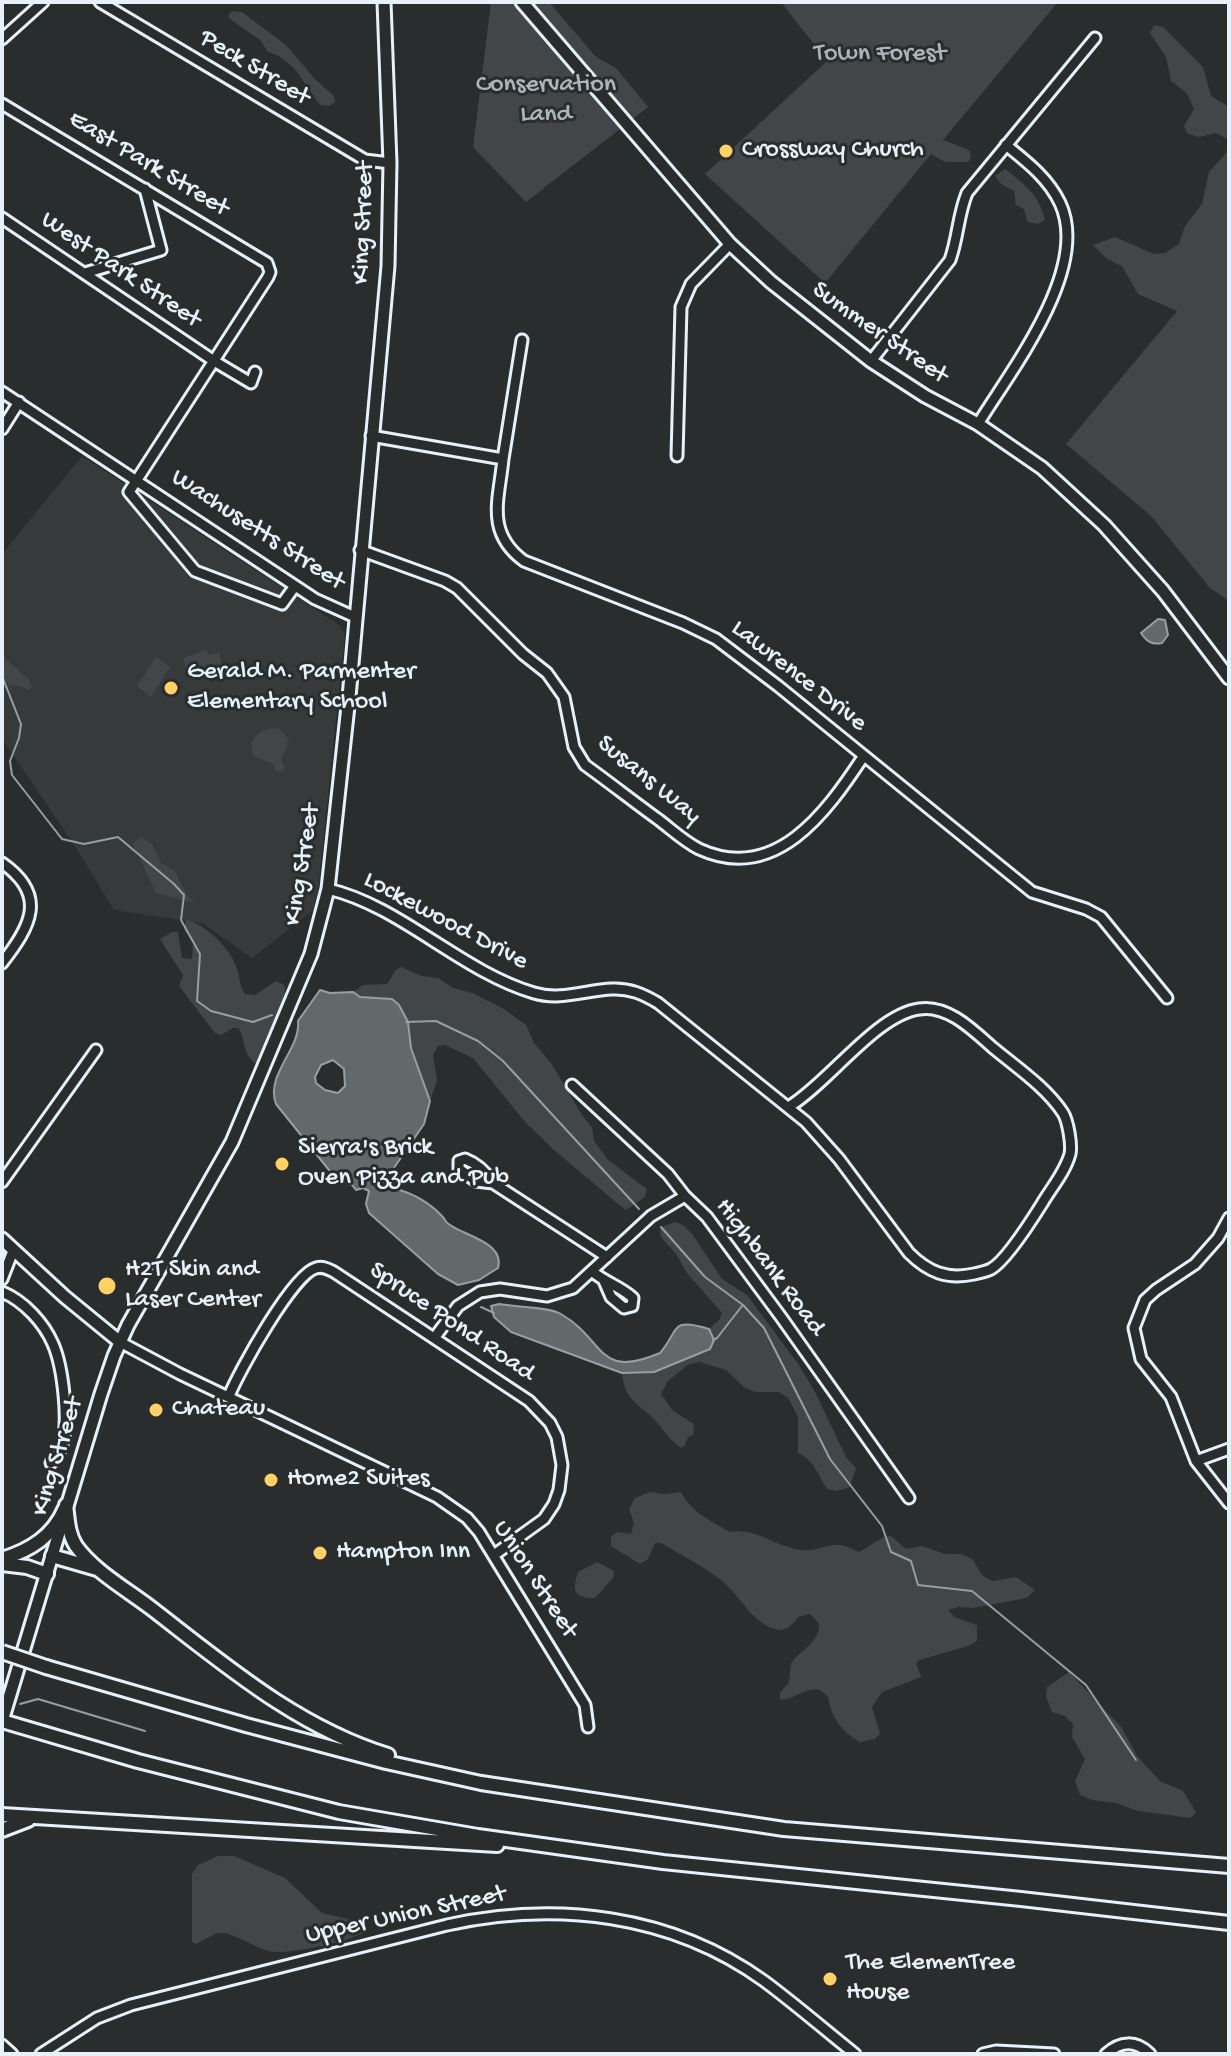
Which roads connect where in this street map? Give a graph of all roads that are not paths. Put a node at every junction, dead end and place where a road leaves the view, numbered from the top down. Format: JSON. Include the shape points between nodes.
{"nodes":[{"id":1,"x":43,"y":2,"type":"edge"},
{"id":2,"x":100,"y":2,"type":"edge"},
{"id":3,"x":384,"y":2,"type":"edge"},
{"id":4,"x":524,"y":3,"type":"edge"},
{"id":5,"x":1095,"y":38,"type":"dead end"},
{"id":6,"x":2,"y":39,"type":"edge"},
{"id":7,"x":2,"y":104,"type":"edge"},
{"id":8,"x":1006,"y":145,"type":"junction"},
{"id":9,"x":390,"y":163,"type":"junction"},
{"id":10,"x":145,"y":189,"type":"junction"},
{"id":11,"x":2,"y":218,"type":"edge"},
{"id":12,"x":730,"y":244,"type":"junction"},
{"id":13,"x":85,"y":273,"type":"junction"},
{"id":14,"x":522,"y":340,"type":"dead end"},
{"id":15,"x":214,"y":361,"type":"junction"},
{"id":16,"x":871,"y":361,"type":"junction"},
{"id":17,"x":255,"y":372,"type":"dead end"},
{"id":18,"x":2,"y":392,"type":"edge"},
{"id":19,"x":19,"y":402,"type":"junction"},
{"id":20,"x":978,"y":424,"type":"junction"},
{"id":21,"x":2,"y":429,"type":"edge"},
{"id":22,"x":371,"y":436,"type":"junction"},
{"id":23,"x":677,"y":456,"type":"dead end"},
{"id":24,"x":503,"y":459,"type":"junction"},
{"id":25,"x":136,"y":479,"type":"junction"},
{"id":26,"x":360,"y":550,"type":"junction"},
{"id":27,"x":295,"y":586,"type":"junction"},
{"id":28,"x":355,"y":617,"type":"junction"},
{"id":29,"x":1229,"y":678,"type":"edge"},
{"id":30,"x":863,"y":757,"type":"junction"},
{"id":31,"x":2,"y":863,"type":"edge"},
{"id":32,"x":328,"y":889,"type":"junction"},
{"id":33,"x":2,"y":963,"type":"edge"},
{"id":34,"x":1167,"y":998,"type":"dead end"},
{"id":35,"x":96,"y":1050,"type":"dead end"},
{"id":36,"x":572,"y":1085,"type":"dead end"},
{"id":37,"x":790,"y":1106,"type":"junction"},
{"id":38,"x":2,"y":1182,"type":"edge"},
{"id":39,"x":493,"y":1183,"type":"dead end"},
{"id":40,"x":685,"y":1196,"type":"junction"},
{"id":41,"x":1229,"y":1218,"type":"edge"},
{"id":42,"x":1218,"y":1238,"type":"junction"},
{"id":43,"x":2,"y":1239,"type":"edge"},
{"id":44,"x":1229,"y":1247,"type":"edge"},
{"id":45,"x":13,"y":1251,"type":"junction"},
{"id":46,"x":607,"y":1257,"type":"junction"},
{"id":47,"x":593,"y":1272,"type":"junction"},
{"id":48,"x":2,"y":1279,"type":"edge"},
{"id":49,"x":604,"y":1281,"type":"dead end"},
{"id":50,"x":2,"y":1292,"type":"edge"},
{"id":51,"x":435,"y":1337,"type":"junction"},
{"id":52,"x":120,"y":1342,"type":"junction"},
{"id":53,"x":229,"y":1396,"type":"junction"},
{"id":54,"x":1229,"y":1449,"type":"edge"},
{"id":55,"x":1196,"y":1461,"type":"junction"},
{"id":56,"x":51,"y":1463,"type":"dead end"},
{"id":57,"x":909,"y":1498,"type":"dead end"},
{"id":58,"x":1229,"y":1503,"type":"edge"},
{"id":59,"x":66,"y":1505,"type":"junction"},
{"id":60,"x":494,"y":1555,"type":"junction"},
{"id":61,"x":52,"y":1556,"type":"junction"},
{"id":62,"x":2,"y":1562,"type":"edge"},
{"id":63,"x":103,"y":1572,"type":"junction"},
{"id":64,"x":47,"y":1574,"type":"junction"},
{"id":65,"x":2,"y":1652,"type":"edge"},
{"id":66,"x":2,"y":1721,"type":"edge"},
{"id":67,"x":588,"y":1727,"type":"dead end"},
{"id":68,"x":481,"y":1783,"type":"junction"},
{"id":69,"x":2,"y":1815,"type":"edge"},
{"id":70,"x":34,"y":1818,"type":"junction"},
{"id":71,"x":2,"y":1830,"type":"edge"},
{"id":72,"x":572,"y":1850,"type":"junction"},
{"id":73,"x":1229,"y":1866,"type":"edge"},
{"id":74,"x":1229,"y":1923,"type":"edge"},
{"id":75,"x":2,"y":2045,"type":"edge"},
{"id":76,"x":12,"y":2054,"type":"edge"},
{"id":77,"x":41,"y":2054,"type":"edge"},
{"id":78,"x":855,"y":2054,"type":"edge"},
{"id":79,"x":983,"y":2054,"type":"edge"},
{"id":80,"x":1054,"y":2054,"type":"edge"},
{"id":81,"x":1106,"y":2054,"type":"edge"},
{"id":82,"x":1150,"y":2054,"type":"edge"}],
"edges":[{"from":1,"to":6,"type":"street"},
{"from":2,"to":9,"type":"street","name":"Peck Street","via":[[365,160]]},
{"from":3,"to":9,"type":"main road","name":"King Street"},
{"from":4,"to":12,"type":"main road","name":"Summer Street"},
{"from":5,"to":8,"type":"street"},
{"from":7,"to":10,"type":"street","name":"East Park Street"},
{"from":8,"to":16,"type":"street","via":[[967,193],[950,260]]},
{"from":8,"to":20,"type":"street","via":[[1052,188],[1061,205],[1067,241],[1054,298]]},
{"from":9,"to":22,"type":"main road","name":"King Street","via":[[388,266]]},
{"from":10,"to":13,"type":"street","via":[[161,250]]},
{"from":10,"to":15,"type":"street","name":"East Park Street","via":[[269,267],[268,277]]},
{"from":11,"to":13,"type":"street","name":"West Park Street"},
{"from":12,"to":16,"type":"main road","name":"Summer Street"},
{"from":12,"to":23,"type":"street","via":[[691,284],[681,307]]},
{"from":13,"to":15,"type":"street","name":"West Park Street"},
{"from":14,"to":24,"type":"street","name":"Lawrence Drive"},
{"from":15,"to":17,"type":"street","name":"West Park Street","via":[[251,383]]},
{"from":15,"to":25,"type":"street"},
{"from":16,"to":20,"type":"main road","name":"Summer Street"},
{"from":18,"to":19,"type":"street","name":"Wachusetts Street"},
{"from":19,"to":21,"type":"street"},
{"from":19,"to":25,"type":"street","name":"Wachusetts Street"},
{"from":20,"to":29,"type":"main road","name":"Summer Street","via":[[1042,468],[1104,525]]},
{"from":22,"to":24,"type":"street"},
{"from":22,"to":26,"type":"main road","name":"King Street"},
{"from":24,"to":30,"type":"street","name":"Lawrence Drive","via":[[497,519],[511,551],[524,561],[716,639]]},
{"from":25,"to":27,"type":"street","name":"Wachusetts Street"},
{"from":25,"to":27,"type":"street","via":[[129,492],[195,571],[282,604]]},
{"from":26,"to":28,"type":"main road","name":"King Street"},
{"from":26,"to":30,"type":"street","name":"Susans Way","via":[[445,581],[464,594],[558,686],[574,747],[585,765],[698,849],[742,860],[784,846],[803,832]]},
{"from":27,"to":28,"type":"street","name":"Wachusetts Street"},
{"from":28,"to":32,"type":"main road","name":"King Street"},
{"from":30,"to":34,"type":"street","name":"Lawrence Drive","via":[[1032,892],[1101,917]]},
{"from":31,"to":33,"type":"street","via":[[17,873],[32,908],[23,936]]},
{"from":32,"to":37,"type":"street","name":"Lockewood Drive","via":[[360,899],[500,982],[540,995],[613,989],[647,996]]},
{"from":32,"to":52,"type":"main road","name":"King Street","via":[[311,954],[232,1142]]},
{"from":35,"to":38,"type":"street"},
{"from":36,"to":40,"type":"street","name":"Highbank Road"},
{"from":37,"to":37,"type":"street","name":"Lockewood Drive","via":[[839,1159],[909,1253],[940,1275],[956,1278],[992,1269],[1027,1227],[1071,1151],[1065,1115],[1039,1087],[950,1014],[922,1008],[877,1031]]},
{"from":39,"to":46,"type":"street"},
{"from":40,"to":46,"type":"street","via":[[658,1210]]},
{"from":40,"to":57,"type":"street","name":"Highbank Road","via":[[760,1288]]},
{"from":41,"to":42,"type":"street"},
{"from":42,"to":44,"type":"street"},
{"from":42,"to":55,"type":"street","via":[[1195,1264],[1145,1300],[1134,1328],[1141,1359],[1171,1397]]},
{"from":43,"to":45,"type":"main road","name":"Union Street"},
{"from":45,"to":48,"type":"street"},
{"from":45,"to":52,"type":"main road","name":"Union Street"},
{"from":46,"to":47,"type":"street"},
{"from":47,"to":49,"type":"street"},
{"from":47,"to":51,"type":"street","via":[[554,1295],[480,1292],[458,1306]]},
{"from":50,"to":56,"type":"street","via":[[31,1313],[55,1347],[64,1429],[61,1449]]},
{"from":51,"to":53,"type":"street","name":"Spruce Pond Road","via":[[319,1267],[287,1295]]},
{"from":51,"to":60,"type":"street","name":"Spruce Pond Road","via":[[529,1401],[557,1437],[562,1465],[554,1504],[538,1525]]},
{"from":52,"to":53,"type":"street","name":"Union Street"},
{"from":52,"to":59,"type":"main road","name":"King Street"},
{"from":53,"to":60,"type":"street","name":"Union Street","via":[[437,1497],[467,1518]]},
{"from":54,"to":55,"type":"street"},
{"from":55,"to":58,"type":"street"},
{"from":59,"to":61,"type":"main road","name":"King Street"},
{"from":59,"to":62,"type":"highway","via":[[49,1534]]},
{"from":59,"to":63,"type":"highway","via":[[75,1545]]},
{"from":60,"to":67,"type":"street","name":"Union Street","via":[[585,1705]]},
{"from":61,"to":63,"type":"highway"},
{"from":61,"to":64,"type":"main road","name":"King Street"},
{"from":62,"to":64,"type":"highway"},
{"from":63,"to":68,"type":"highway","via":[[273,1700],[322,1729]]},
{"from":64,"to":66,"type":"main road","name":"King Street"},
{"from":65,"to":68,"type":"highway","bridge":true,"via":[[246,1725]]},
{"from":66,"to":72,"type":"highway","via":[[339,1812]]},
{"from":68,"to":73,"type":"highway","via":[[784,1829]]},
{"from":69,"to":70,"type":"highway"},
{"from":70,"to":71,"type":"highway"},
{"from":70,"to":72,"type":"highway"},
{"from":72,"to":74,"type":"highway"},
{"from":75,"to":76,"type":"street"},
{"from":77,"to":78,"type":"street","name":"Upper Union Street","via":[[97,2018],[131,2005],[447,1925],[533,1912],[608,1917],[697,1944],[764,1981]]},
{"from":79,"to":80,"type":"street"},
{"from":81,"to":82,"type":"street","via":[[1129,2043]]}]}
